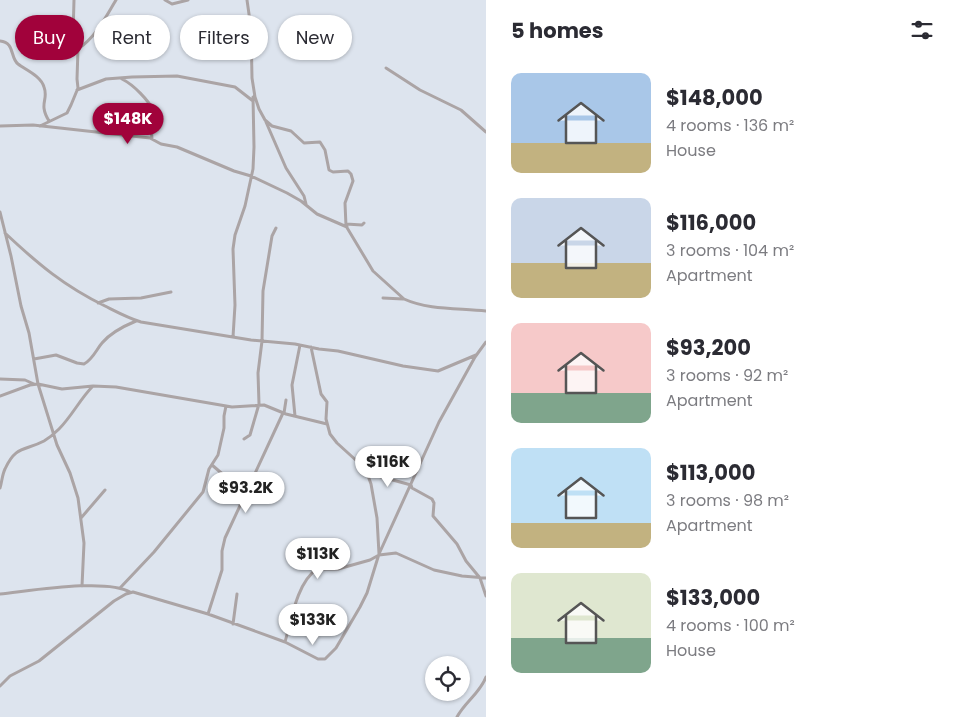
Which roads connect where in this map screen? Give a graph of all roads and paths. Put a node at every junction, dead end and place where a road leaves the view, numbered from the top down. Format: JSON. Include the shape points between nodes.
{"nodes":[{"id":1,"x":116,"y":0,"type":"edge"},
{"id":2,"x":165,"y":0,"type":"edge"},
{"id":3,"x":188,"y":0,"type":"edge"},
{"id":4,"x":75,"y":1,"type":"edge"},
{"id":5,"x":246,"y":1,"type":"edge"},
{"id":6,"x":175,"y":2,"type":"edge"},
{"id":7,"x":75,"y":15,"type":"edge"},
{"id":8,"x":0,"y":41,"type":"edge"},
{"id":9,"x":386,"y":68,"type":"dead end"},
{"id":10,"x":119,"y":78,"type":"junction"},
{"id":11,"x":254,"y":86,"type":"junction"},
{"id":12,"x":77,"y":90,"type":"junction"},
{"id":13,"x":253,"y":102,"type":"junction"},
{"id":14,"x":265,"y":120,"type":"junction"},
{"id":15,"x":49,"y":121,"type":"junction"},
{"id":16,"x":0,"y":126,"type":"edge"},
{"id":17,"x":39,"y":126,"type":"junction"},
{"id":18,"x":486,"y":132,"type":"edge"},
{"id":19,"x":152,"y":139,"type":"junction"},
{"id":20,"x":251,"y":176,"type":"junction"},
{"id":21,"x":306,"y":204,"type":"junction"},
{"id":22,"x":0,"y":212,"type":"edge"},
{"id":23,"x":364,"y":223,"type":"dead end"},
{"id":24,"x":346,"y":225,"type":"junction"},
{"id":25,"x":276,"y":228,"type":"dead end"},
{"id":26,"x":5,"y":233,"type":"junction"},
{"id":27,"x":171,"y":292,"type":"dead end"},
{"id":28,"x":383,"y":298,"type":"dead end"},
{"id":29,"x":404,"y":299,"type":"junction"},
{"id":30,"x":98,"y":303,"type":"junction"},
{"id":31,"x":486,"y":311,"type":"edge"},
{"id":32,"x":137,"y":321,"type":"junction"},
{"id":33,"x":232,"y":338,"type":"junction"},
{"id":34,"x":262,"y":342,"type":"junction"},
{"id":35,"x":486,"y":342,"type":"edge"},
{"id":36,"x":300,"y":345,"type":"junction"},
{"id":37,"x":311,"y":347,"type":"junction"},
{"id":38,"x":476,"y":355,"type":"junction"},
{"id":39,"x":34,"y":359,"type":"junction"},
{"id":40,"x":0,"y":379,"type":"edge"},
{"id":41,"x":36,"y":384,"type":"junction"},
{"id":42,"x":92,"y":386,"type":"junction"},
{"id":43,"x":0,"y":397,"type":"edge"},
{"id":44,"x":286,"y":400,"type":"dead end"},
{"id":45,"x":260,"y":404,"type":"junction"},
{"id":46,"x":226,"y":406,"type":"junction"},
{"id":47,"x":283,"y":413,"type":"junction"},
{"id":48,"x":295,"y":416,"type":"junction"},
{"id":49,"x":327,"y":424,"type":"junction"},
{"id":50,"x":53,"y":434,"type":"junction"},
{"id":51,"x":244,"y":440,"type":"dead end"},
{"id":52,"x":212,"y":465,"type":"junction"},
{"id":53,"x":366,"y":473,"type":"junction"},
{"id":54,"x":226,"y":477,"type":"dead end"},
{"id":55,"x":411,"y":485,"type":"junction"},
{"id":56,"x":0,"y":488,"type":"edge"},
{"id":57,"x":105,"y":490,"type":"dead end"},
{"id":58,"x":81,"y":518,"type":"junction"},
{"id":59,"x":379,"y":555,"type":"junction"},
{"id":60,"x":480,"y":578,"type":"junction"},
{"id":61,"x":486,"y":578,"type":"edge"},
{"id":62,"x":82,"y":586,"type":"junction"},
{"id":63,"x":120,"y":588,"type":"junction"},
{"id":64,"x":133,"y":592,"type":"junction"},
{"id":65,"x":0,"y":594,"type":"edge"},
{"id":66,"x":237,"y":594,"type":"dead end"},
{"id":67,"x":486,"y":596,"type":"edge"},
{"id":68,"x":208,"y":614,"type":"junction"},
{"id":69,"x":233,"y":624,"type":"junction"},
{"id":70,"x":285,"y":642,"type":"junction"},
{"id":71,"x":486,"y":676,"type":"edge"},
{"id":72,"x":0,"y":686,"type":"edge"},
{"id":73,"x":480,"y":689,"type":"junction"},
{"id":74,"x":486,"y":689,"type":"edge"},
{"id":75,"x":458,"y":717,"type":"edge"}],
"edges":[{"from":1,"to":12,"type":"street","via":[[89,41],[78,49]]},
{"from":2,"to":6,"type":"street","via":[[171,4]]},
{"from":3,"to":6,"type":"street"},
{"from":4,"to":7,"type":"street"},
{"from":5,"to":11,"type":"street"},
{"from":8,"to":15,"type":"street","via":[[8,45],[18,63],[44,87],[43,110]]},
{"from":9,"to":18,"type":"street","via":[[420,90],[462,110]]},
{"from":10,"to":12,"type":"street","via":[[101,80]]},
{"from":10,"to":13,"type":"street","via":[[178,76],[209,81],[235,87]]},
{"from":10,"to":19,"type":"street","via":[[127,82],[155,112],[151,125]]},
{"from":11,"to":13,"type":"street"},
{"from":11,"to":14,"type":"street"},
{"from":12,"to":15,"type":"street","via":[[67,113]]},
{"from":13,"to":20,"type":"street"},
{"from":14,"to":21,"type":"street"},
{"from":14,"to":24,"type":"street","via":[[272,126],[293,132],[304,143],[320,142],[329,170],[351,174],[353,184],[345,203]]},
{"from":15,"to":17,"type":"street"},
{"from":16,"to":17,"type":"street"},
{"from":17,"to":19,"type":"street"},
{"from":19,"to":20,"type":"street"},
{"from":20,"to":21,"type":"street"},
{"from":20,"to":33,"type":"street","via":[[233,249],[235,306]]},
{"from":21,"to":24,"type":"street","via":[[317,214]]},
{"from":22,"to":26,"type":"street"},
{"from":23,"to":24,"type":"street"},
{"from":24,"to":29,"type":"street","via":[[373,271]]},
{"from":25,"to":34,"type":"street","via":[[271,237],[263,291]]},
{"from":26,"to":30,"type":"street","via":[[60,281]]},
{"from":26,"to":39,"type":"street"},
{"from":27,"to":30,"type":"street"},
{"from":28,"to":29,"type":"street"},
{"from":29,"to":31,"type":"street","via":[[432,306]]},
{"from":30,"to":32,"type":"street"},
{"from":32,"to":33,"type":"street"},
{"from":32,"to":39,"type":"street","via":[[108,337],[92,359],[84,364],[56,355]]},
{"from":33,"to":34,"type":"street"},
{"from":34,"to":36,"type":"street"},
{"from":34,"to":45,"type":"street","via":[[258,373]]},
{"from":35,"to":38,"type":"street"},
{"from":36,"to":37,"type":"street"},
{"from":36,"to":48,"type":"street","via":[[292,385]]},
{"from":37,"to":38,"type":"street","via":[[438,370]]},
{"from":37,"to":49,"type":"street","via":[[321,394],[327,402]]},
{"from":38,"to":55,"type":"street","via":[[439,422]]},
{"from":39,"to":41,"type":"street"},
{"from":40,"to":41,"type":"street"},
{"from":41,"to":42,"type":"street","via":[[62,389]]},
{"from":41,"to":43,"type":"street"},
{"from":41,"to":50,"type":"street"},
{"from":42,"to":46,"type":"street","via":[[116,386]]},
{"from":42,"to":50,"type":"street"},
{"from":44,"to":47,"type":"street"},
{"from":45,"to":46,"type":"street"},
{"from":45,"to":47,"type":"street"},
{"from":45,"to":51,"type":"street","via":[[250,435]]},
{"from":46,"to":52,"type":"street","via":[[218,456]]},
{"from":47,"to":48,"type":"street"},
{"from":47,"to":68,"type":"street","via":[[225,538],[222,570]]},
{"from":48,"to":49,"type":"street"},
{"from":49,"to":53,"type":"street","via":[[334,440]]},
{"from":50,"to":56,"type":"street","via":[[15,453],[5,469]]},
{"from":50,"to":58,"type":"street","via":[[75,488]]},
{"from":52,"to":54,"type":"street"},
{"from":52,"to":63,"type":"street","via":[[201,495]]},
{"from":53,"to":55,"type":"street"},
{"from":53,"to":59,"type":"street","via":[[376,510]]},
{"from":55,"to":59,"type":"street"},
{"from":55,"to":60,"type":"street","via":[[432,499],[434,517]]},
{"from":57,"to":58,"type":"street"},
{"from":58,"to":62,"type":"street"},
{"from":59,"to":60,"type":"street","via":[[399,554],[427,568]]},
{"from":59,"to":70,"type":"street","via":[[338,569],[315,570],[293,609]]},
{"from":59,"to":70,"type":"street","via":[[360,607],[327,658],[318,659]]},
{"from":60,"to":61,"type":"street"},
{"from":60,"to":67,"type":"street"},
{"from":62,"to":63,"type":"street"},
{"from":62,"to":65,"type":"street"},
{"from":63,"to":64,"type":"street"},
{"from":64,"to":68,"type":"street"},
{"from":64,"to":72,"type":"street","via":[[114,601],[39,662],[10,676]]},
{"from":66,"to":69,"type":"street"},
{"from":68,"to":69,"type":"street"},
{"from":69,"to":70,"type":"street"},
{"from":71,"to":73,"type":"street"},
{"from":73,"to":74,"type":"street"},
{"from":73,"to":75,"type":"street"}]}
